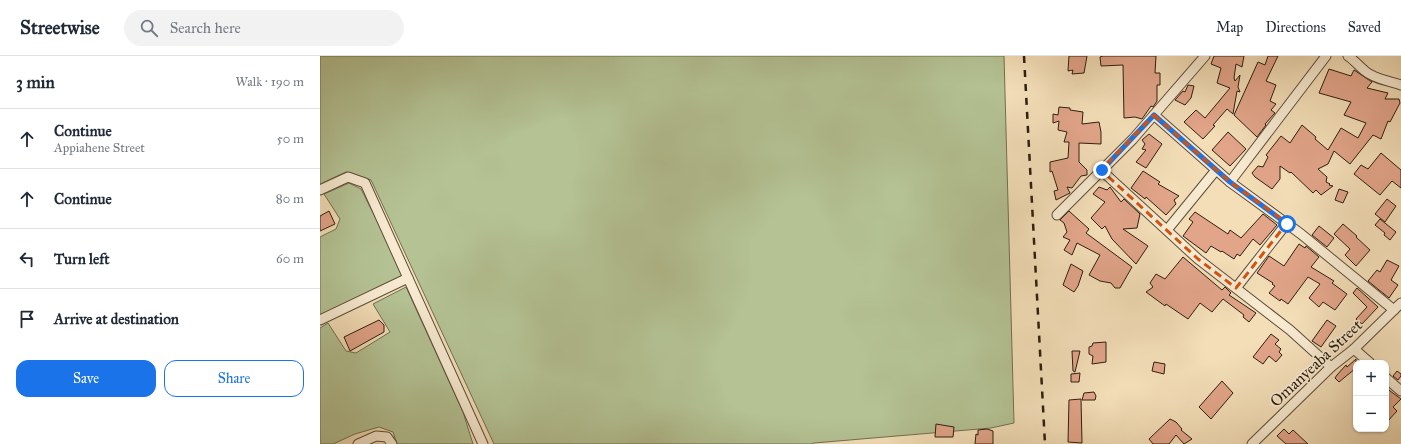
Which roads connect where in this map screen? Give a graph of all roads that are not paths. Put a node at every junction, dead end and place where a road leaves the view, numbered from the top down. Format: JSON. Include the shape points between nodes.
{"nodes":[{"id":1,"x":1205,"y":56,"type":"edge"},
{"id":2,"x":1326,"y":56,"type":"edge"},
{"id":3,"x":1348,"y":56,"type":"edge"},
{"id":4,"x":1358,"y":59,"type":"edge"},
{"id":5,"x":1401,"y":85,"type":"edge"},
{"id":6,"x":1154,"y":115,"type":"junction"},
{"id":7,"x":1102,"y":170,"type":"junction"},
{"id":8,"x":1216,"y":170,"type":"junction"},
{"id":9,"x":1230,"y":182,"type":"junction"},
{"id":10,"x":320,"y":190,"type":"edge"},
{"id":11,"x":1057,"y":215,"type":"dead end"},
{"id":12,"x":1287,"y":224,"type":"junction"},
{"id":13,"x":1167,"y":230,"type":"junction"},
{"id":14,"x":408,"y":278,"type":"junction"},
{"id":15,"x":1236,"y":288,"type":"junction"},
{"id":16,"x":1401,"y":303,"type":"edge"},
{"id":17,"x":1394,"y":310,"type":"junction"},
{"id":18,"x":320,"y":320,"type":"edge"},
{"id":19,"x":1354,"y":349,"type":"junction"},
{"id":20,"x":1367,"y":360,"type":"edge"},
{"id":21,"x":1331,"y":367,"type":"junction"},
{"id":22,"x":1389,"y":381,"type":"edge"},
{"id":23,"x":1401,"y":391,"type":"edge"},
{"id":24,"x":358,"y":444,"type":"edge"},
{"id":25,"x":392,"y":444,"type":"edge"},
{"id":26,"x":483,"y":444,"type":"edge"},
{"id":27,"x":1252,"y":444,"type":"edge"}],
"edges":[{"from":1,"to":6,"type":"street"},
{"from":2,"to":9,"type":"street"},
{"from":3,"to":4,"type":"street"},
{"from":4,"to":5,"type":"street","via":[[1365,71]]},
{"from":6,"to":7,"type":"street"},
{"from":6,"to":8,"type":"street"},
{"from":7,"to":11,"type":"street"},
{"from":7,"to":13,"type":"street"},
{"from":8,"to":9,"type":"street"},
{"from":8,"to":13,"type":"street"},
{"from":9,"to":12,"type":"street"},
{"from":10,"to":14,"type":"street","via":[[348,177],[365,183]]},
{"from":12,"to":15,"type":"street"},
{"from":12,"to":17,"type":"street"},
{"from":13,"to":15,"type":"street","via":[[1198,259]]},
{"from":14,"to":18,"type":"street"},
{"from":14,"to":26,"type":"street"},
{"from":15,"to":21,"type":"street","via":[[1290,330]]},
{"from":16,"to":17,"type":"street","name":"Omanyeaba Street"},
{"from":17,"to":19,"type":"street","name":"Omanyeaba Street"},
{"from":19,"to":20,"type":"street"},
{"from":19,"to":21,"type":"street","name":"Omanyeaba Street"},
{"from":21,"to":27,"type":"street","name":"Omanyeaba Street"},
{"from":22,"to":23,"type":"street"},
{"from":24,"to":25,"type":"street","via":[[376,436],[387,437]]}]}
